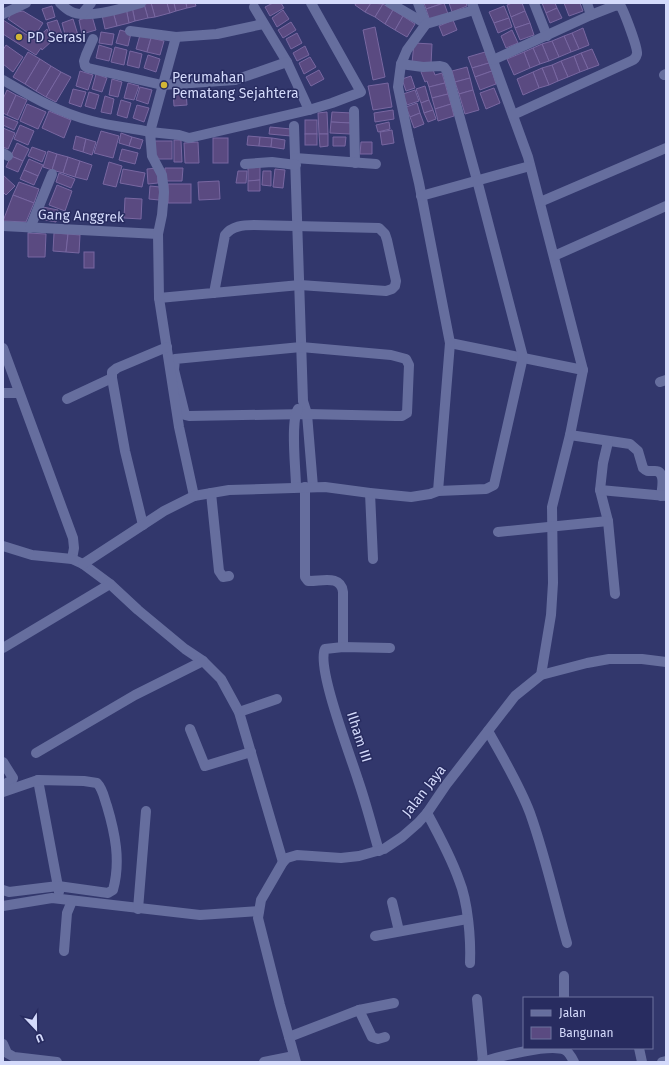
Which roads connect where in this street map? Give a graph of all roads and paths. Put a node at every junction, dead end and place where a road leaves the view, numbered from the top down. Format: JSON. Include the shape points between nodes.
{"nodes":[{"id":1,"x":26,"y":3,"type":"edge"},
{"id":2,"x":60,"y":3,"type":"edge"},
{"id":3,"x":91,"y":3,"type":"edge"},
{"id":4,"x":141,"y":3,"type":"edge"},
{"id":5,"x":311,"y":3,"type":"edge"},
{"id":6,"x":390,"y":3,"type":"edge"},
{"id":7,"x":418,"y":3,"type":"edge"},
{"id":8,"x":534,"y":3,"type":"edge"},
{"id":9,"x":588,"y":3,"type":"edge"},
{"id":10,"x":254,"y":7,"type":"dead end"},
{"id":11,"x":473,"y":7,"type":"edge"},
{"id":12,"x":3,"y":14,"type":"edge"},
{"id":13,"x":82,"y":14,"type":"junction"},
{"id":14,"x":591,"y":15,"type":"junction"},
{"id":15,"x":263,"y":24,"type":"junction"},
{"id":16,"x":426,"y":24,"type":"junction"},
{"id":17,"x":130,"y":31,"type":"dead end"},
{"id":18,"x":547,"y":36,"type":"junction"},
{"id":19,"x":176,"y":37,"type":"junction"},
{"id":20,"x":93,"y":38,"type":"dead end"},
{"id":21,"x":493,"y":60,"type":"junction"},
{"id":22,"x":287,"y":62,"type":"junction"},
{"id":23,"x":401,"y":64,"type":"junction"},
{"id":24,"x":3,"y":80,"type":"edge"},
{"id":25,"x":162,"y":85,"type":"junction"},
{"id":26,"x":309,"y":110,"type":"junction"},
{"id":27,"x":354,"y":111,"type":"dead end"},
{"id":28,"x":513,"y":115,"type":"junction"},
{"id":29,"x":294,"y":126,"type":"dead end"},
{"id":30,"x":150,"y":132,"type":"junction"},
{"id":31,"x":666,"y":148,"type":"edge"},
{"id":32,"x":296,"y":162,"type":"junction"},
{"id":33,"x":355,"y":163,"type":"junction"},
{"id":34,"x":245,"y":164,"type":"dead end"},
{"id":35,"x":376,"y":164,"type":"dead end"},
{"id":36,"x":530,"y":166,"type":"junction"},
{"id":37,"x":52,"y":174,"type":"dead end"},
{"id":38,"x":477,"y":180,"type":"junction"},
{"id":39,"x":421,"y":196,"type":"junction"},
{"id":40,"x":540,"y":202,"type":"junction"},
{"id":41,"x":666,"y":206,"type":"edge"},
{"id":42,"x":3,"y":226,"type":"edge"},
{"id":43,"x":298,"y":227,"type":"junction"},
{"id":44,"x":30,"y":228,"type":"junction"},
{"id":45,"x":158,"y":234,"type":"junction"},
{"id":46,"x":554,"y":256,"type":"junction"},
{"id":47,"x":300,"y":286,"type":"junction"},
{"id":48,"x":214,"y":293,"type":"junction"},
{"id":49,"x":159,"y":298,"type":"junction"},
{"id":50,"x":450,"y":343,"type":"junction"},
{"id":51,"x":167,"y":347,"type":"junction"},
{"id":52,"x":302,"y":347,"type":"junction"},
{"id":53,"x":3,"y":348,"type":"edge"},
{"id":54,"x":523,"y":357,"type":"junction"},
{"id":55,"x":583,"y":370,"type":"junction"},
{"id":56,"x":112,"y":378,"type":"junction"},
{"id":57,"x":3,"y":393,"type":"edge"},
{"id":58,"x":19,"y":393,"type":"junction"},
{"id":59,"x":66,"y":399,"type":"dead end"},
{"id":60,"x":303,"y":401,"type":"junction"},
{"id":61,"x":295,"y":414,"type":"junction"},
{"id":62,"x":307,"y":414,"type":"junction"},
{"id":63,"x":570,"y":435,"type":"junction"},
{"id":64,"x":608,"y":442,"type":"junction"},
{"id":65,"x":310,"y":445,"type":"junction"},
{"id":66,"x":295,"y":447,"type":"junction"},
{"id":67,"x":305,"y":487,"type":"junction"},
{"id":68,"x":600,"y":490,"type":"junction"},
{"id":69,"x":438,"y":491,"type":"junction"},
{"id":70,"x":211,"y":493,"type":"junction"},
{"id":71,"x":370,"y":493,"type":"junction"},
{"id":72,"x":194,"y":496,"type":"junction"},
{"id":73,"x":663,"y":496,"type":"edge"},
{"id":74,"x":608,"y":521,"type":"junction"},
{"id":75,"x":143,"y":525,"type":"junction"},
{"id":76,"x":552,"y":526,"type":"junction"},
{"id":77,"x":498,"y":532,"type":"dead end"},
{"id":78,"x":3,"y":546,"type":"edge"},
{"id":79,"x":373,"y":558,"type":"dead end"},
{"id":80,"x":72,"y":559,"type":"junction"},
{"id":81,"x":83,"y":564,"type":"junction"},
{"id":82,"x":229,"y":576,"type":"dead end"},
{"id":83,"x":110,"y":584,"type":"junction"},
{"id":84,"x":615,"y":594,"type":"dead end"},
{"id":85,"x":343,"y":647,"type":"junction"},
{"id":86,"x":3,"y":648,"type":"edge"},
{"id":87,"x":390,"y":648,"type":"dead end"},
{"id":88,"x":665,"y":660,"type":"edge"},
{"id":89,"x":204,"y":661,"type":"junction"},
{"id":90,"x":541,"y":675,"type":"junction"},
{"id":91,"x":277,"y":699,"type":"dead end"},
{"id":92,"x":239,"y":712,"type":"junction"},
{"id":93,"x":190,"y":729,"type":"dead end"},
{"id":94,"x":488,"y":731,"type":"junction"},
{"id":95,"x":251,"y":752,"type":"junction"},
{"id":96,"x":36,"y":753,"type":"dead end"},
{"id":97,"x":3,"y":762,"type":"edge"},
{"id":98,"x":38,"y":780,"type":"junction"},
{"id":99,"x":3,"y":785,"type":"edge"},
{"id":100,"x":3,"y":792,"type":"edge"},
{"id":101,"x":146,"y":811,"type":"dead end"},
{"id":102,"x":427,"y":813,"type":"junction"},
{"id":103,"x":379,"y":851,"type":"junction"},
{"id":104,"x":283,"y":862,"type":"junction"},
{"id":105,"x":58,"y":886,"type":"junction"},
{"id":106,"x":3,"y":890,"type":"edge"},
{"id":107,"x":61,"y":900,"type":"junction"},
{"id":108,"x":72,"y":901,"type":"junction"},
{"id":109,"x":392,"y":902,"type":"dead end"},
{"id":110,"x":3,"y":906,"type":"edge"},
{"id":111,"x":138,"y":909,"type":"junction"},
{"id":112,"x":259,"y":911,"type":"junction"},
{"id":113,"x":467,"y":919,"type":"junction"},
{"id":114,"x":399,"y":931,"type":"junction"},
{"id":115,"x":375,"y":936,"type":"dead end"},
{"id":116,"x":567,"y":943,"type":"dead end"},
{"id":117,"x":64,"y":951,"type":"dead end"},
{"id":118,"x":470,"y":963,"type":"dead end"},
{"id":119,"x":564,"y":976,"type":"dead end"},
{"id":120,"x":564,"y":997,"type":"edge"},
{"id":121,"x":477,"y":1000,"type":"dead end"},
{"id":122,"x":394,"y":1003,"type":"dead end"},
{"id":123,"x":358,"y":1010,"type":"junction"},
{"id":124,"x":289,"y":1037,"type":"junction"},
{"id":125,"x":385,"y":1037,"type":"dead end"},
{"id":126,"x":3,"y":1044,"type":"edge"},
{"id":127,"x":563,"y":1049,"type":"edge"},
{"id":128,"x":639,"y":1049,"type":"edge"},
{"id":129,"x":295,"y":1059,"type":"edge"},
{"id":130,"x":666,"y":1061,"type":"edge"},
{"id":131,"x":54,"y":1062,"type":"edge"},
{"id":132,"x":57,"y":1062,"type":"edge"},
{"id":133,"x":264,"y":1062,"type":"edge"},
{"id":134,"x":482,"y":1062,"type":"edge"},
{"id":135,"x":574,"y":1062,"type":"edge"},
{"id":136,"x":642,"y":1062,"type":"edge"},
{"id":137,"x":662,"y":1062,"type":"edge"}],
"edges":[{"from":1,"to":12,"type":"street"},
{"from":2,"to":13,"type":"street","via":[[69,11]]},
{"from":3,"to":13,"type":"street"},
{"from":4,"to":13,"type":"street"},
{"from":5,"to":26,"type":"street","via":[[361,92]]},
{"from":6,"to":16,"type":"street"},
{"from":7,"to":16,"type":"street"},
{"from":8,"to":18,"type":"street"},
{"from":9,"to":14,"type":"street"},
{"from":10,"to":15,"type":"street"},
{"from":11,"to":16,"type":"street"},
{"from":11,"to":21,"type":"street"},
{"from":14,"to":18,"type":"street"},
{"from":14,"to":28,"type":"street","via":[[620,5],[636,46],[636,57]]},
{"from":15,"to":19,"type":"street","via":[[217,34]]},
{"from":15,"to":22,"type":"street"},
{"from":16,"to":23,"type":"street","via":[[407,50]]},
{"from":17,"to":19,"type":"street"},
{"from":18,"to":21,"type":"street"},
{"from":19,"to":25,"type":"street"},
{"from":20,"to":25,"type":"street","via":[[84,61],[85,66]]},
{"from":21,"to":28,"type":"street"},
{"from":22,"to":25,"type":"street","via":[[235,80]]},
{"from":22,"to":26,"type":"street"},
{"from":23,"to":38,"type":"street","via":[[440,66],[447,71]]},
{"from":23,"to":39,"type":"street","via":[[398,86]]},
{"from":24,"to":30,"type":"street","via":[[39,102],[61,111],[92,121]]},
{"from":25,"to":30,"type":"street"},
{"from":26,"to":30,"type":"street","via":[[189,138]]},
{"from":27,"to":33,"type":"street"},
{"from":28,"to":36,"type":"street"},
{"from":29,"to":32,"type":"street"},
{"from":30,"to":45,"type":"street","via":[[152,156],[162,175],[163,186],[162,215]]},
{"from":31,"to":40,"type":"street"},
{"from":32,"to":33,"type":"street"},
{"from":32,"to":34,"type":"street"},
{"from":32,"to":43,"type":"street"},
{"from":33,"to":35,"type":"street"},
{"from":36,"to":38,"type":"street"},
{"from":36,"to":40,"type":"street"},
{"from":37,"to":44,"type":"street"},
{"from":38,"to":39,"type":"street"},
{"from":38,"to":54,"type":"street"},
{"from":39,"to":50,"type":"street"},
{"from":40,"to":46,"type":"street"},
{"from":41,"to":46,"type":"street"},
{"from":42,"to":44,"type":"street","name":"Gang Anggrek"},
{"from":43,"to":47,"type":"street"},
{"from":43,"to":47,"type":"street","via":[[379,228],[387,240],[396,282],[395,286],[386,291]]},
{"from":43,"to":48,"type":"street","via":[[254,225],[239,226],[228,231],[224,236]]},
{"from":44,"to":45,"type":"street","name":"Gang Anggrek"},
{"from":45,"to":49,"type":"street"},
{"from":46,"to":55,"type":"street"},
{"from":47,"to":48,"type":"street"},
{"from":47,"to":52,"type":"street"},
{"from":48,"to":49,"type":"street"},
{"from":49,"to":51,"type":"street"},
{"from":50,"to":54,"type":"street"},
{"from":50,"to":69,"type":"street"},
{"from":51,"to":56,"type":"street","via":[[117,368],[112,372]]},
{"from":51,"to":72,"type":"street","via":[[179,426]]},
{"from":52,"to":60,"type":"street"},
{"from":52,"to":61,"type":"street","via":[[175,358],[174,361],[185,415]]},
{"from":52,"to":62,"type":"street","via":[[391,355],[406,359],[409,365],[405,415]]},
{"from":53,"to":58,"type":"street"},
{"from":54,"to":55,"type":"street"},
{"from":54,"to":69,"type":"street","via":[[494,485],[482,490]]},
{"from":55,"to":63,"type":"street"},
{"from":56,"to":59,"type":"street"},
{"from":56,"to":75,"type":"street","via":[[125,451]]},
{"from":57,"to":58,"type":"street"},
{"from":58,"to":80,"type":"street","via":[[72,538]]},
{"from":60,"to":61,"type":"street"},
{"from":60,"to":62,"type":"street"},
{"from":61,"to":62,"type":"street"},
{"from":61,"to":66,"type":"street"},
{"from":62,"to":65,"type":"street"},
{"from":63,"to":64,"type":"street"},
{"from":63,"to":76,"type":"street","via":[[552,507]]},
{"from":64,"to":68,"type":"street"},
{"from":64,"to":73,"type":"street","via":[[630,444],[638,451],[643,468],[647,471],[660,472]]},
{"from":65,"to":66,"type":"street"},
{"from":65,"to":67,"type":"street"},
{"from":66,"to":67,"type":"street"},
{"from":67,"to":70,"type":"street"},
{"from":67,"to":71,"type":"street"},
{"from":67,"to":85,"type":"street","via":[[305,577],[308,581],[338,581],[342,586]]},
{"from":68,"to":73,"type":"street"},
{"from":68,"to":74,"type":"street"},
{"from":69,"to":71,"type":"street","via":[[411,497]]},
{"from":70,"to":72,"type":"street"},
{"from":70,"to":82,"type":"street","via":[[219,571],[223,577]]},
{"from":71,"to":79,"type":"street"},
{"from":72,"to":75,"type":"street"},
{"from":74,"to":76,"type":"street"},
{"from":74,"to":84,"type":"street"},
{"from":75,"to":81,"type":"street"},
{"from":76,"to":77,"type":"street"},
{"from":76,"to":90,"type":"street","via":[[551,615]]},
{"from":78,"to":80,"type":"street","via":[[32,555]]},
{"from":80,"to":81,"type":"street"},
{"from":81,"to":83,"type":"street"},
{"from":83,"to":86,"type":"street"},
{"from":83,"to":89,"type":"street","via":[[173,640]]},
{"from":85,"to":87,"type":"street","name":"Ilham III"},
{"from":85,"to":103,"type":"street","name":"Ilham III","via":[[325,649],[323,652],[327,684]]},
{"from":88,"to":90,"type":"street","name":"Jalan Jaya","via":[[609,659]]},
{"from":89,"to":92,"type":"street","via":[[221,679]]},
{"from":89,"to":96,"type":"street","via":[[135,695]]},
{"from":90,"to":94,"type":"street","name":"Jalan Jaya","via":[[514,696]]},
{"from":91,"to":92,"type":"street"},
{"from":92,"to":95,"type":"street"},
{"from":93,"to":95,"type":"street","via":[[205,766]]},
{"from":94,"to":102,"type":"street","name":"Jalan Jaya"},
{"from":94,"to":116,"type":"street","via":[[510,769],[530,812]]},
{"from":95,"to":104,"type":"street"},
{"from":97,"to":99,"type":"street","via":[[13,778]]},
{"from":98,"to":100,"type":"street"},
{"from":98,"to":105,"type":"street"},
{"from":98,"to":105,"type":"street","via":[[97,783],[102,790],[113,829],[116,861],[112,892]]},
{"from":101,"to":111,"type":"street"},
{"from":102,"to":103,"type":"street","name":"Jalan Jaya","via":[[402,837]]},
{"from":102,"to":113,"type":"street","via":[[450,856],[460,882]]},
{"from":103,"to":104,"type":"street","name":"Jalan Jaya","via":[[351,858],[297,855]]},
{"from":104,"to":112,"type":"street","via":[[261,900]]},
{"from":105,"to":106,"type":"street","via":[[9,892]]},
{"from":105,"to":107,"type":"street"},
{"from":107,"to":108,"type":"street"},
{"from":107,"to":110,"type":"street","via":[[52,898]]},
{"from":108,"to":111,"type":"street"},
{"from":108,"to":117,"type":"street","via":[[67,913]]},
{"from":109,"to":114,"type":"street"},
{"from":111,"to":112,"type":"street","via":[[200,915]]},
{"from":112,"to":124,"type":"street","via":[[258,918]]},
{"from":113,"to":114,"type":"street"},
{"from":113,"to":118,"type":"street","via":[[471,942]]},
{"from":114,"to":115,"type":"street"},
{"from":119,"to":120,"type":"street"},
{"from":121,"to":134,"type":"street"},
{"from":122,"to":123,"type":"street"},
{"from":123,"to":124,"type":"street"},
{"from":123,"to":125,"type":"street","via":[[372,1037]]},
{"from":124,"to":129,"type":"street"},
{"from":126,"to":131,"type":"street","via":[[7,1053],[11,1055]]},
{"from":127,"to":134,"type":"street","via":[[538,1049]]},
{"from":127,"to":135,"type":"street"},
{"from":128,"to":136,"type":"street"},
{"from":129,"to":133,"type":"street"},
{"from":130,"to":137,"type":"street"},
{"from":131,"to":132,"type":"street"}]}
